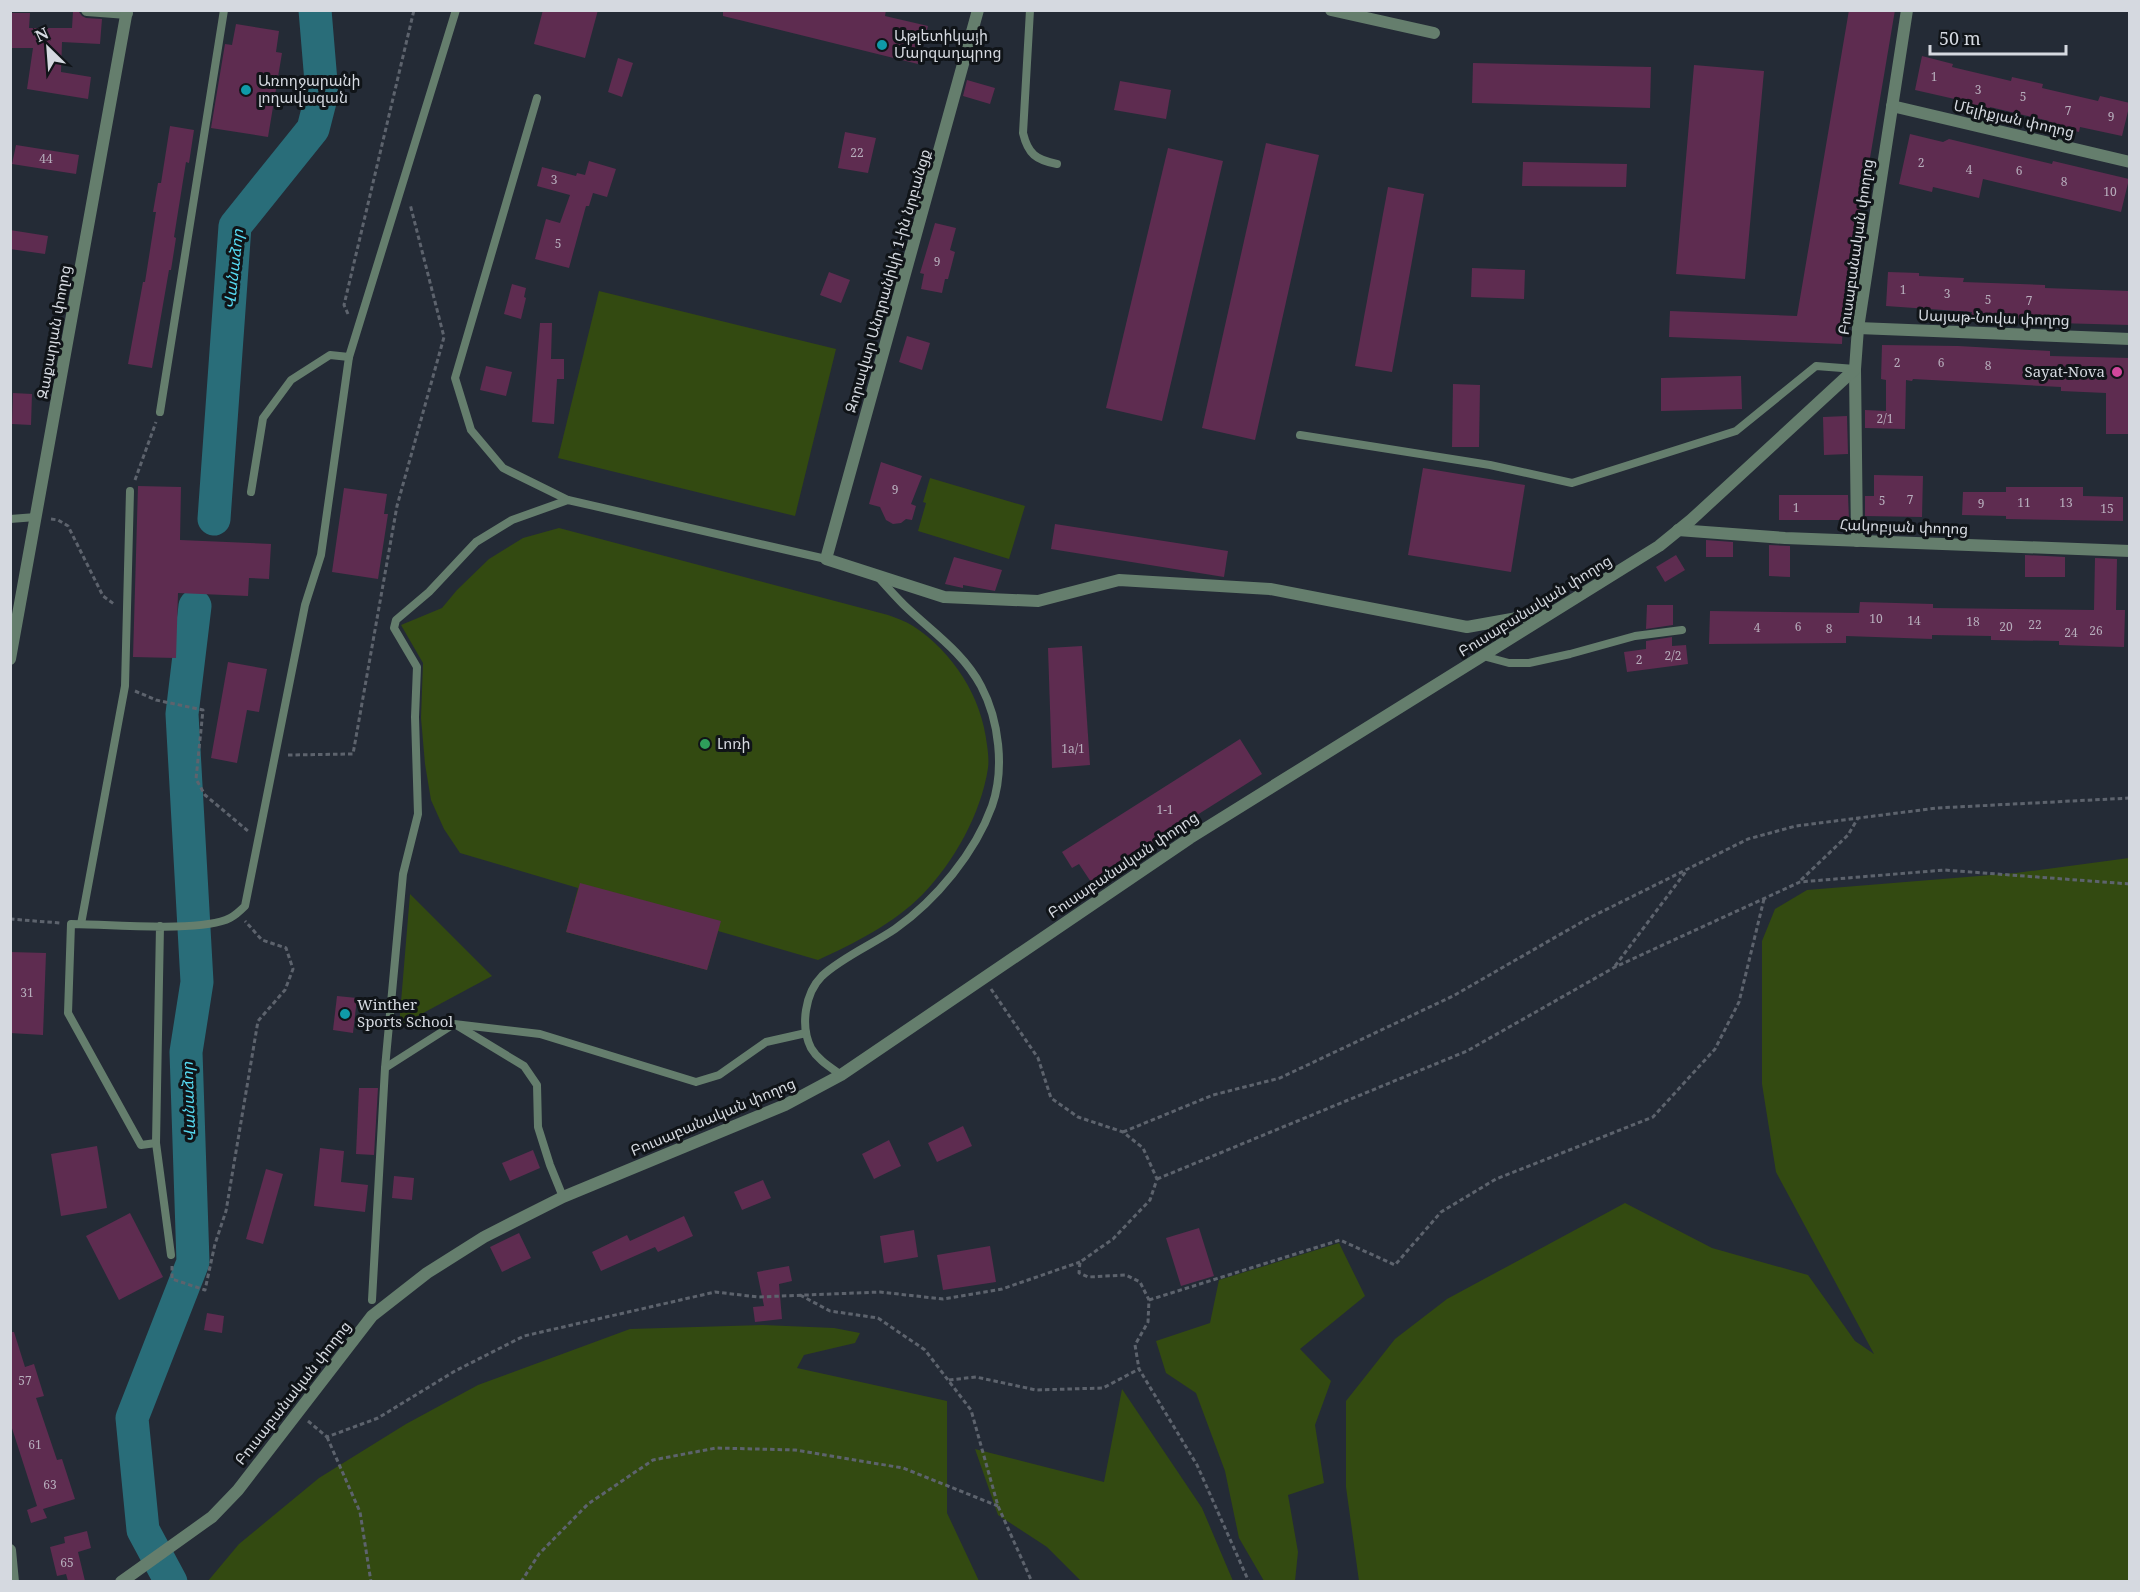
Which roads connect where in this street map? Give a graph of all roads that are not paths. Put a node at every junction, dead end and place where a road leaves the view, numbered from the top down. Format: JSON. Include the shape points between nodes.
{"nodes":[{"id":1,"x":87,"y":10,"type":"edge"},
{"id":2,"x":224,"y":10,"type":"edge"},
{"id":3,"x":456,"y":10,"type":"edge"},
{"id":4,"x":978,"y":10,"type":"edge"},
{"id":5,"x":1030,"y":10,"type":"edge"},
{"id":6,"x":1331,"y":10,"type":"edge"},
{"id":7,"x":1907,"y":10,"type":"edge"},
{"id":8,"x":127,"y":12,"type":"edge"},
{"id":9,"x":1434,"y":33,"type":"dead end"},
{"id":10,"x":537,"y":99,"type":"dead end"},
{"id":11,"x":1892,"y":106,"type":"junction"},
{"id":12,"x":2130,"y":162,"type":"edge"},
{"id":13,"x":1057,"y":164,"type":"dead end"},
{"id":14,"x":1858,"y":328,"type":"junction"},
{"id":15,"x":2130,"y":339,"type":"edge"},
{"id":16,"x":350,"y":357,"type":"junction"},
{"id":17,"x":1855,"y":369,"type":"junction"},
{"id":18,"x":160,"y":412,"type":"road end"},
{"id":19,"x":1300,"y":435,"type":"dead end"},
{"id":20,"x":130,"y":491,"type":"road end"},
{"id":21,"x":251,"y":492,"type":"dead end"},
{"id":22,"x":568,"y":500,"type":"junction"},
{"id":23,"x":36,"y":517,"type":"junction"},
{"id":24,"x":10,"y":519,"type":"edge"},
{"id":25,"x":1678,"y":531,"type":"junction"},
{"id":26,"x":1857,"y":541,"type":"junction"},
{"id":27,"x":2130,"y":551,"type":"edge"},
{"id":28,"x":826,"y":559,"type":"junction"},
{"id":29,"x":876,"y":575,"type":"junction"},
{"id":30,"x":1555,"y":611,"type":"junction"},
{"id":31,"x":1682,"y":630,"type":"dead end"},
{"id":32,"x":1483,"y":656,"type":"junction"},
{"id":33,"x":10,"y":659,"type":"edge"},
{"id":34,"x":81,"y":924,"type":"junction"},
{"id":35,"x":160,"y":926,"type":"junction"},
{"id":36,"x":454,"y":1024,"type":"junction"},
{"id":37,"x":806,"y":1033,"type":"junction"},
{"id":38,"x":384,"y":1068,"type":"junction"},
{"id":39,"x":841,"y":1075,"type":"junction"},
{"id":40,"x":156,"y":1143,"type":"junction"},
{"id":41,"x":563,"y":1197,"type":"junction"},
{"id":42,"x":171,"y":1255,"type":"dead end"},
{"id":43,"x":372,"y":1300,"type":"dead end"},
{"id":44,"x":10,"y":1550,"type":"edge"},
{"id":45,"x":13,"y":1581,"type":"edge"},
{"id":46,"x":121,"y":1581,"type":"edge"}],
"edges":[{"from":1,"to":8,"type":"street"},
{"from":2,"to":18,"type":"lane"},
{"from":3,"to":16,"type":"lane"},
{"from":4,"to":28,"type":"street","name":"Զորավար Անդրանիկի 1-ին նրբանցք"},
{"from":5,"to":13,"type":"lane","via":[[1023,133],[1027,148],[1043,161]]},
{"from":6,"to":9,"type":"street"},
{"from":7,"to":11,"type":"street","name":"Բուսաբանական փողոց"},
{"from":8,"to":23,"type":"street","name":"Զաքարյան փողոց"},
{"from":10,"to":22,"type":"lane","via":[[455,378],[471,430],[503,468]]},
{"from":11,"to":12,"type":"street","name":"Մելիքյան փողոց"},
{"from":11,"to":14,"type":"street","name":"Բուսաբանական փողոց"},
{"from":14,"to":15,"type":"street","name":"Սայաթ-Նովա փողոց"},
{"from":14,"to":17,"type":"street","name":"Բուսաբանական փողոց"},
{"from":16,"to":21,"type":"lane","via":[[330,355],[291,380],[263,418]]},
{"from":16,"to":35,"type":"lane","via":[[321,555],[305,605],[245,906],[230,919]]},
{"from":17,"to":19,"type":"lane","via":[[1816,366],[1736,431],[1572,483],[1490,465]]},
{"from":17,"to":25,"type":"street","name":"Բուսաբանական փողոց"},
{"from":17,"to":26,"type":"street"},
{"from":20,"to":34,"type":"lane","via":[[125,686]]},
{"from":22,"to":28,"type":"lane"},
{"from":22,"to":38,"type":"lane","via":[[512,520],[476,542],[396,620],[394,628],[417,667],[418,814],[403,874]]},
{"from":23,"to":24,"type":"lane"},
{"from":23,"to":33,"type":"street","name":"Զաքարյան փողոց"},
{"from":25,"to":26,"type":"street","name":"Հակոբյան փողոց"},
{"from":25,"to":30,"type":"street","name":"Բուսաբանական փողոց"},
{"from":26,"to":27,"type":"street","name":"Հակոբյան փողոց"},
{"from":28,"to":29,"type":"street"},
{"from":29,"to":30,"type":"street","via":[[944,597],[1038,601],[1119,580],[1270,590],[1467,627]]},
{"from":29,"to":37,"type":"lane","via":[[962,657],[981,687],[994,721],[999,767],[992,804],[974,844],[927,902],[896,928],[822,976],[809,995]]},
{"from":30,"to":32,"type":"street","name":"Բուսաբանական փողոց"},
{"from":31,"to":32,"type":"lane","via":[[1635,636],[1529,663],[1509,663]]},
{"from":32,"to":39,"type":"street","name":"Բուսաբանական փողոց","via":[[1190,838]]},
{"from":34,"to":35,"type":"lane"},
{"from":34,"to":40,"type":"lane","via":[[71,924],[68,1013],[141,1144]]},
{"from":35,"to":40,"type":"lane"},
{"from":36,"to":37,"type":"lane","via":[[540,1034],[696,1083],[719,1075],[766,1041]]},
{"from":36,"to":38,"type":"lane"},
{"from":36,"to":41,"type":"lane","via":[[525,1066],[537,1085],[538,1127]]},
{"from":37,"to":39,"type":"lane","via":[[824,1063]]},
{"from":38,"to":43,"type":"lane"},
{"from":39,"to":41,"type":"street","name":"Բուսաբանական փողոց","via":[[785,1105]]},
{"from":40,"to":42,"type":"lane"},
{"from":41,"to":46,"type":"street","name":"Բուսաբանական փողոց","via":[[475,1243],[427,1273],[372,1316],[238,1490],[212,1517]]},
{"from":44,"to":45,"type":"street"}]}
